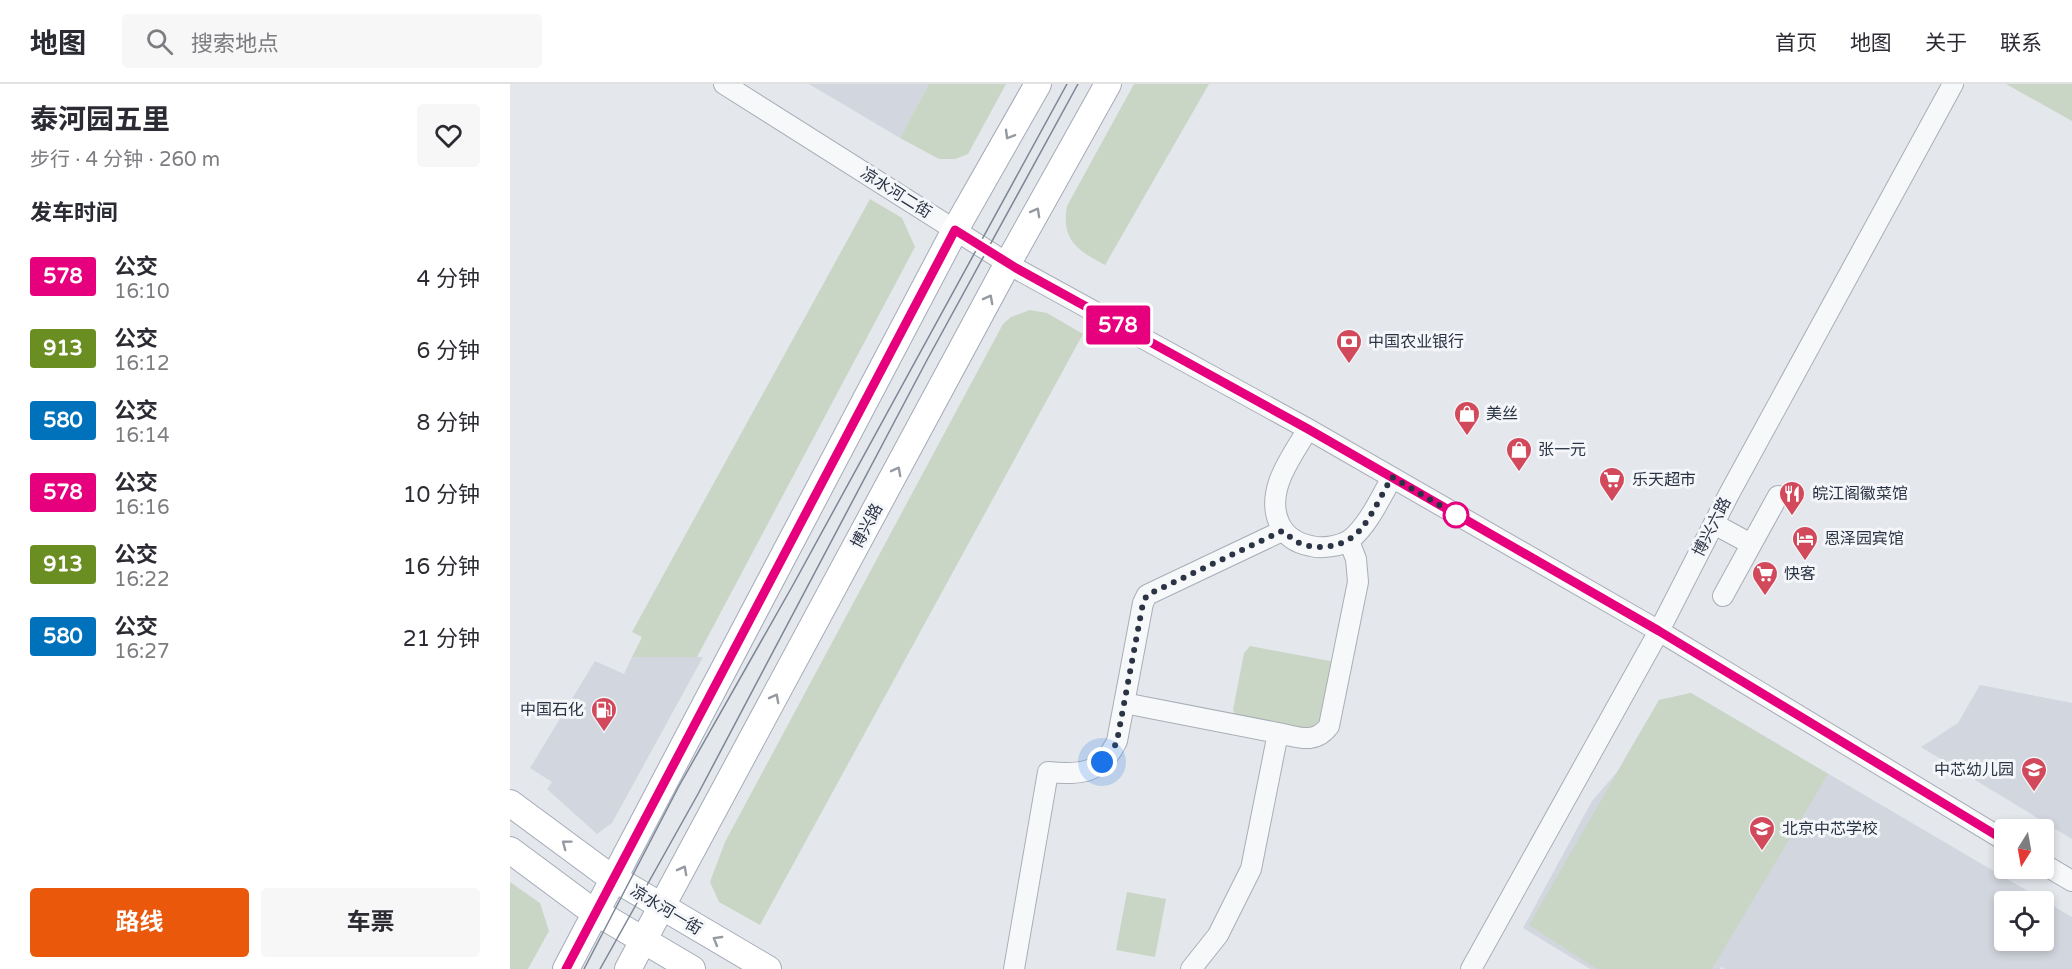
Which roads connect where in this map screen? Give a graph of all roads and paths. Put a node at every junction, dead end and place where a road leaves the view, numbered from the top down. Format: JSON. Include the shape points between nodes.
{"nodes":[{"id":1,"x":724,"y":84,"type":"edge"},
{"id":2,"x":1038,"y":84,"type":"edge"},
{"id":3,"x":1108,"y":84,"type":"edge"},
{"id":4,"x":1953,"y":84,"type":"edge"},
{"id":5,"x":955,"y":230,"type":"junction"},
{"id":6,"x":1008,"y":263,"type":"junction"},
{"id":7,"x":1308,"y":429,"type":"junction"},
{"id":8,"x":1392,"y":477,"type":"junction"},
{"id":9,"x":1778,"y":496,"type":"dead end"},
{"id":10,"x":1714,"y":524,"type":"junction"},
{"id":11,"x":1282,"y":531,"type":"junction"},
{"id":12,"x":1349,"y":541,"type":"junction"},
{"id":13,"x":1750,"y":544,"type":"junction"},
{"id":14,"x":1723,"y":596,"type":"dead end"},
{"id":15,"x":1659,"y":631,"type":"junction"},
{"id":16,"x":1124,"y":703,"type":"junction"},
{"id":17,"x":1278,"y":733,"type":"junction"},
{"id":18,"x":510,"y":802,"type":"edge"},
{"id":19,"x":1994,"y":834,"type":"edge"},
{"id":20,"x":510,"y":850,"type":"edge"},
{"id":21,"x":2054,"y":870,"type":"edge"},
{"id":22,"x":614,"y":878,"type":"junction"},
{"id":23,"x":2072,"y":881,"type":"edge"},
{"id":24,"x":663,"y":908,"type":"junction"},
{"id":25,"x":597,"y":912,"type":"junction"},
{"id":26,"x":644,"y":939,"type":"junction"},
{"id":27,"x":566,"y":969,"type":"edge"},
{"id":28,"x":628,"y":969,"type":"edge"},
{"id":29,"x":692,"y":969,"type":"edge"},
{"id":30,"x":768,"y":969,"type":"edge"},
{"id":31,"x":1014,"y":969,"type":"edge"},
{"id":32,"x":1191,"y":969,"type":"edge"},
{"id":33,"x":1471,"y":969,"type":"edge"}],
"edges":[{"from":1,"to":5,"type":"street","name":"凉水河二街"},
{"from":2,"to":5,"type":"main road","one_way":true},
{"from":6,"to":3,"type":"main road","name":"博兴路","one_way":true},
{"from":4,"to":10,"type":"street","name":"博兴六路"},
{"from":5,"to":6,"type":"street","name":"凉水河二街"},
{"from":5,"to":22,"type":"main road"},
{"from":6,"to":7,"type":"street","name":"凉水河二街"},
{"from":24,"to":6,"type":"main road","name":"博兴路","one_way":true},
{"from":7,"to":8,"type":"street","name":"凉水河二街"},
{"from":7,"to":11,"type":"street","via":[[1279,482],[1276,516]]},
{"from":8,"to":12,"type":"street","via":[[1361,529]]},
{"from":8,"to":15,"type":"street","name":"凉水河二街"},
{"from":9,"to":13,"type":"street"},
{"from":10,"to":13,"type":"street"},
{"from":10,"to":15,"type":"street","name":"博兴六路"},
{"from":11,"to":12,"type":"street","via":[[1296,542],[1313,547]]},
{"from":11,"to":16,"type":"street","via":[[1147,595]]},
{"from":12,"to":17,"type":"street","via":[[1358,582],[1329,726],[1314,738]]},
{"from":13,"to":14,"type":"street"},
{"from":15,"to":19,"type":"street","name":"凉水河二街"},
{"from":15,"to":33,"type":"street","name":"博兴六路"},
{"from":16,"to":17,"type":"street"},
{"from":16,"to":31,"type":"street","via":[[1117,741],[1102,762],[1090,771],[1075,774],[1048,772]]},
{"from":17,"to":32,"type":"street","via":[[1251,869],[1218,935]]},
{"from":22,"to":18,"type":"main road","name":"凉水河一街","one_way":true},
{"from":20,"to":25,"type":"main road"},
{"from":21,"to":23,"type":"street"},
{"from":22,"to":24,"type":"main road","name":"凉水河一街"},
{"from":22,"to":25,"type":"main road"},
{"from":24,"to":26,"type":"main road","name":"博兴路"},
{"from":30,"to":24,"type":"main road","name":"凉水河一街","one_way":true},
{"from":25,"to":26,"type":"main road"},
{"from":25,"to":27,"type":"main road"},
{"from":26,"to":28,"type":"main road","name":"博兴路"},
{"from":26,"to":29,"type":"main road"}]}
